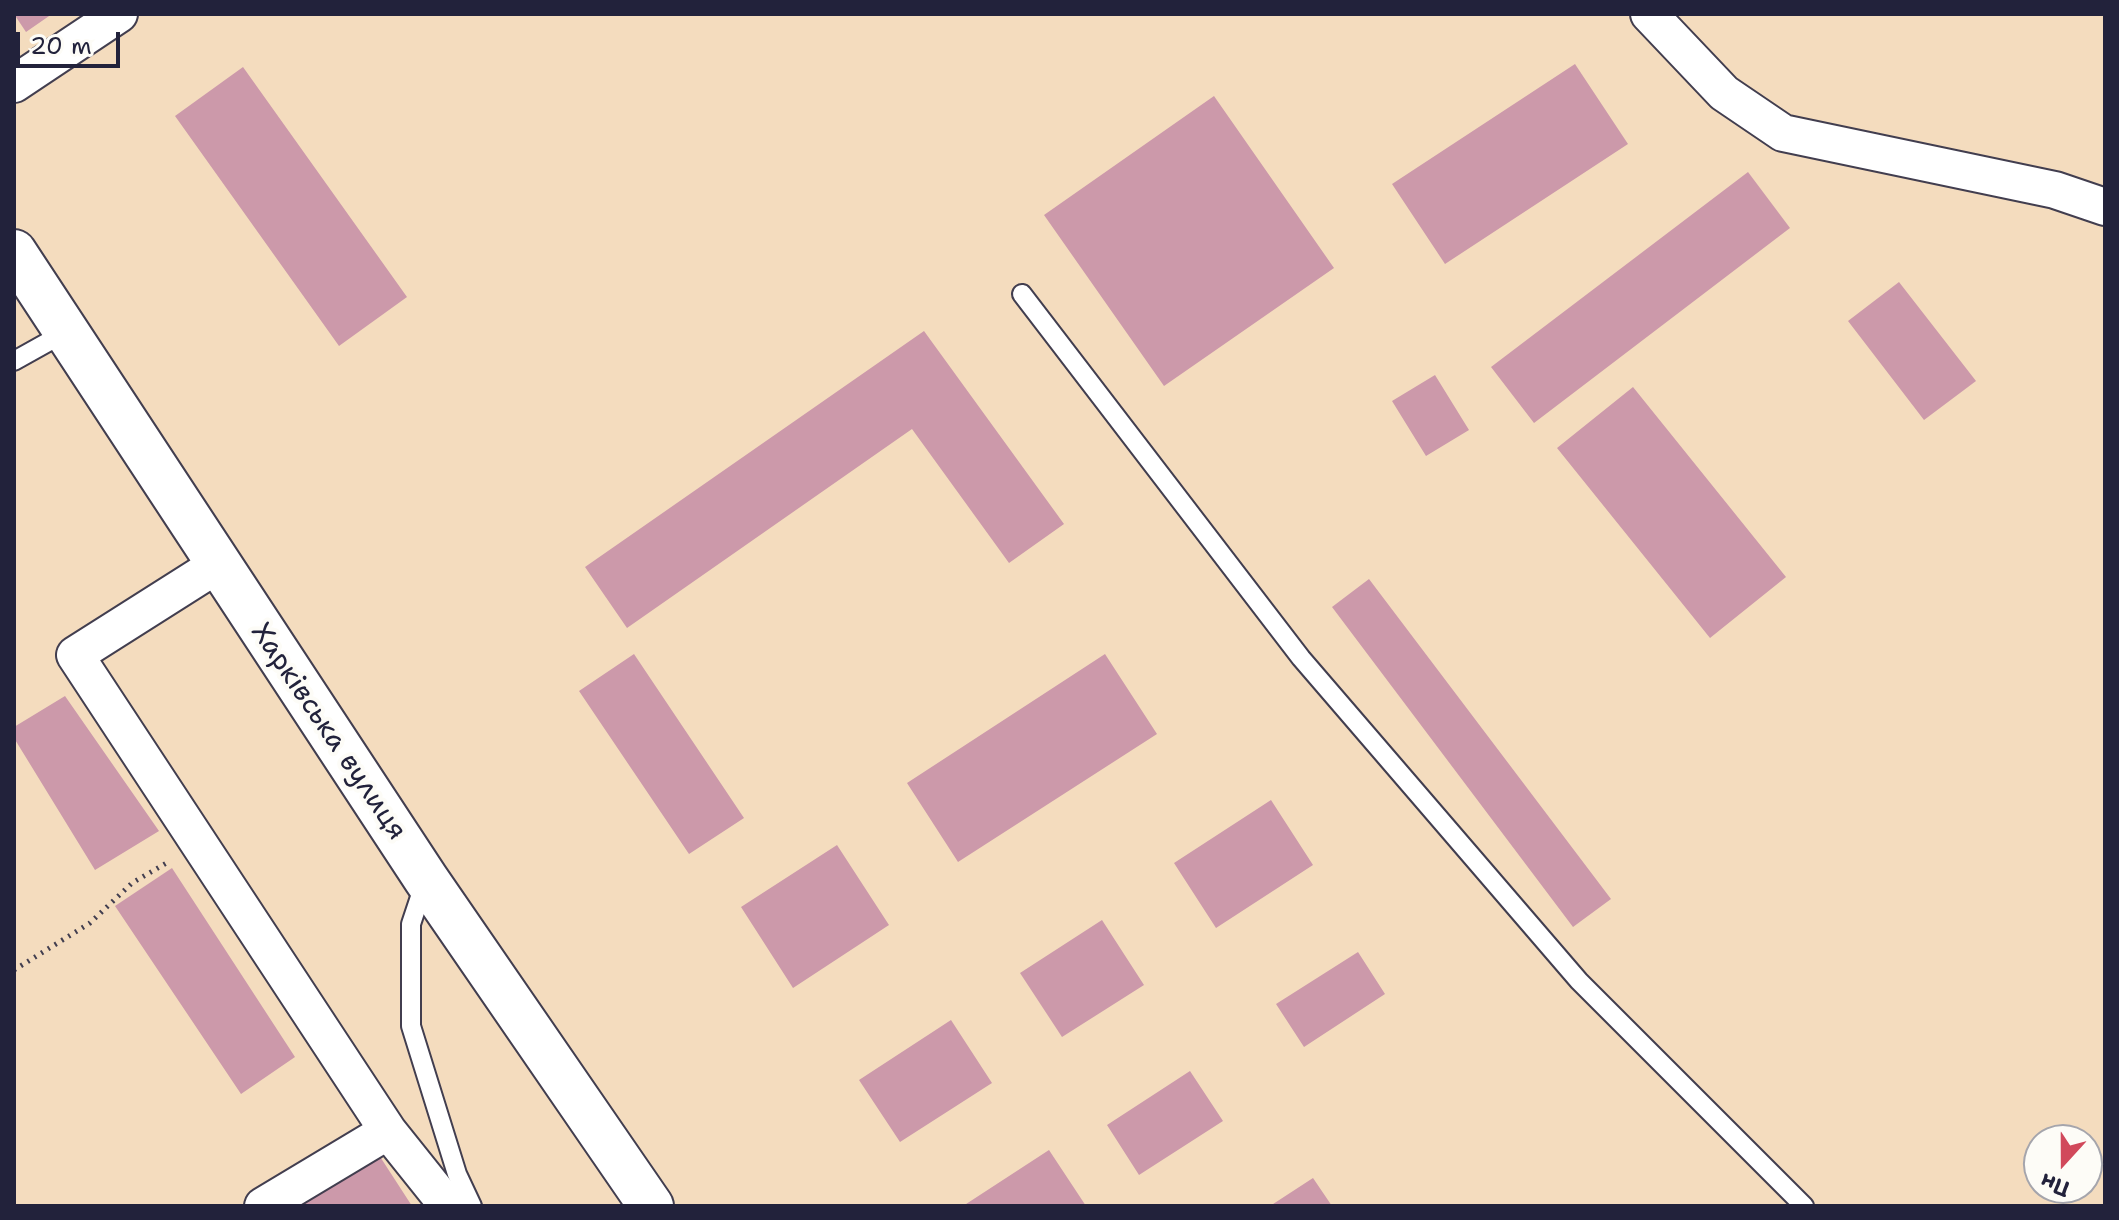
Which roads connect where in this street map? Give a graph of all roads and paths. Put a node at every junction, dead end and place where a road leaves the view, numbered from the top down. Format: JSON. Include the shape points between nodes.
{"nodes":[{"id":1,"x":119,"y":14,"type":"edge"},
{"id":2,"x":1649,"y":14,"type":"edge"},
{"id":3,"x":14,"y":84,"type":"edge"},
{"id":4,"x":2105,"y":207,"type":"edge"},
{"id":5,"x":14,"y":252,"type":"edge"},
{"id":6,"x":1022,"y":294,"type":"dead end"},
{"id":7,"x":66,"y":332,"type":"junction"},
{"id":8,"x":14,"y":361,"type":"edge"},
{"id":9,"x":217,"y":565,"type":"junction"},
{"id":10,"x":199,"y":845,"type":"junction"},
{"id":11,"x":426,"y":879,"type":"junction"},
{"id":12,"x":14,"y":970,"type":"edge"},
{"id":13,"x":388,"y":1131,"type":"junction"},
{"id":14,"x":263,"y":1206,"type":"edge"},
{"id":15,"x":448,"y":1206,"type":"edge"},
{"id":16,"x":472,"y":1206,"type":"edge"},
{"id":17,"x":651,"y":1206,"type":"edge"},
{"id":18,"x":1804,"y":1206,"type":"edge"}],
"edges":[{"from":1,"to":3,"type":"street"},
{"from":2,"to":4,"type":"street","via":[[1724,93],[1783,133],[2055,190]]},
{"from":5,"to":7,"type":"highway","name":"Харківська вулиця"},
{"from":6,"to":18,"type":"lane","via":[[1311,670],[1579,981]]},
{"from":7,"to":8,"type":"lane"},
{"from":7,"to":9,"type":"highway","name":"Харківська вулиця"},
{"from":9,"to":10,"type":"street","via":[[75,655]]},
{"from":9,"to":11,"type":"highway","name":"Харківська вулиця"},
{"from":10,"to":12,"type":"path","via":[[132,883],[90,923]]},
{"from":10,"to":13,"type":"street"},
{"from":11,"to":16,"type":"lane","via":[[411,924],[411,1026]]},
{"from":11,"to":17,"type":"highway","name":"Харківська вулиця"},
{"from":13,"to":14,"type":"street"},
{"from":13,"to":15,"type":"street"}]}
